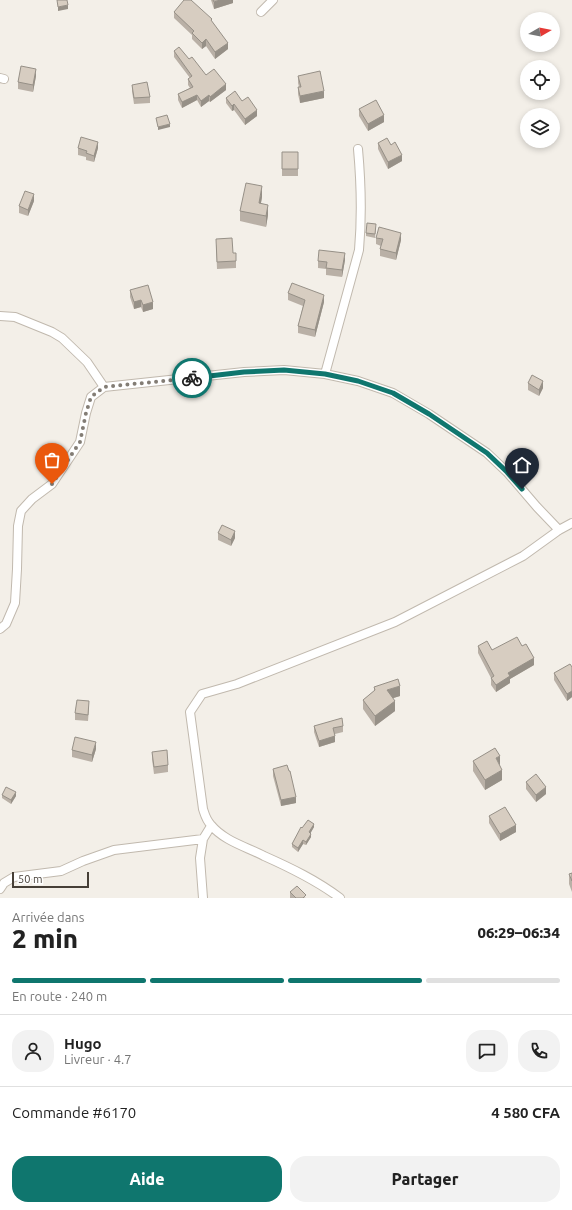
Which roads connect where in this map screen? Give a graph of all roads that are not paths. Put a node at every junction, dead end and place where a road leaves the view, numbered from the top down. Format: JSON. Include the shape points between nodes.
{"nodes":[{"id":1,"x":273,"y":0,"type":"edge"},
{"id":2,"x":261,"y":12,"type":"dead end"},
{"id":3,"x":358,"y":149,"type":"dead end"},
{"id":4,"x":0,"y":316,"type":"edge"},
{"id":5,"x":325,"y":374,"type":"junction"},
{"id":6,"x":104,"y":387,"type":"junction"},
{"id":7,"x":572,"y":523,"type":"edge"},
{"id":8,"x":559,"y":530,"type":"junction"},
{"id":9,"x":0,"y":629,"type":"edge"},
{"id":10,"x":211,"y":826,"type":"junction"},
{"id":11,"x":203,"y":839,"type":"junction"},
{"id":12,"x":0,"y":889,"type":"edge"},
{"id":13,"x":203,"y":898,"type":"edge"},
{"id":14,"x":340,"y":898,"type":"edge"}],
"edges":[{"from":1,"to":2,"type":"street"},
{"from":3,"to":5,"type":"street","via":[[361,198],[359,250]]},
{"from":4,"to":6,"type":"street","via":[[15,317],[62,338],[87,362]]},
{"from":5,"to":6,"type":"street","via":[[284,370],[244,372]]},
{"from":5,"to":8,"type":"street","via":[[358,381],[393,393],[481,448],[507,472]]},
{"from":6,"to":9,"type":"street","via":[[91,397],[80,442],[52,484],[32,499],[22,512],[18,526],[15,603],[6,624]]},
{"from":7,"to":8,"type":"street"},
{"from":8,"to":10,"type":"street","via":[[523,556],[395,622],[237,684],[202,694],[190,712],[203,809]]},
{"from":10,"to":11,"type":"street"},
{"from":10,"to":14,"type":"street","via":[[225,837],[314,880]]},
{"from":11,"to":12,"type":"street","via":[[114,850],[61,871],[14,877]]},
{"from":11,"to":13,"type":"street","via":[[200,858]]}]}
